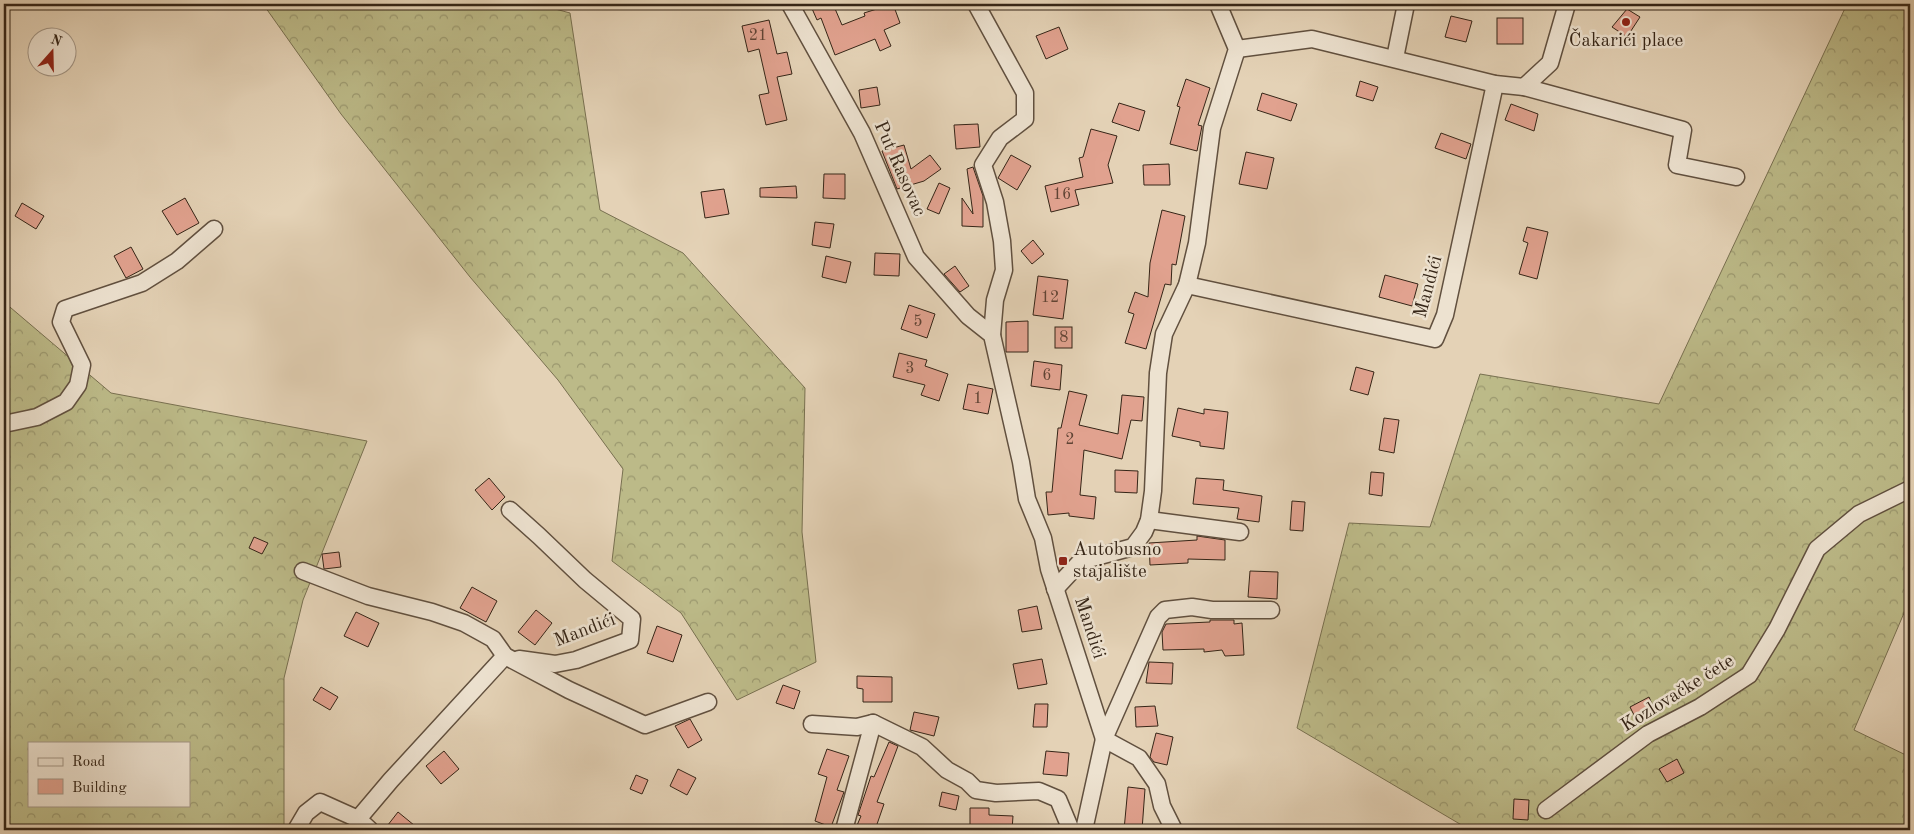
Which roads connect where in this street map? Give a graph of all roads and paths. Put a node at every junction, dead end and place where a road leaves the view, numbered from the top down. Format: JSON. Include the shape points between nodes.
{"nodes":[{"id":1,"x":790,"y":4,"type":"edge"},
{"id":2,"x":976,"y":4,"type":"edge"},
{"id":3,"x":1218,"y":4,"type":"edge"},
{"id":4,"x":1406,"y":4,"type":"edge"},
{"id":5,"x":1567,"y":4,"type":"edge"},
{"id":6,"x":1238,"y":49,"type":"junction"},
{"id":7,"x":1395,"y":58,"type":"junction"},
{"id":8,"x":1495,"y":84,"type":"junction"},
{"id":9,"x":1524,"y":87,"type":"junction"},
{"id":10,"x":1736,"y":176,"type":"dead end"},
{"id":11,"x":214,"y":229,"type":"dead end"},
{"id":12,"x":1187,"y":285,"type":"junction"},
{"id":13,"x":992,"y":335,"type":"junction"},
{"id":14,"x":4,"y":424,"type":"edge"},
{"id":15,"x":1910,"y":489,"type":"edge"},
{"id":16,"x":510,"y":510,"type":"dead end"},
{"id":17,"x":1149,"y":520,"type":"junction"},
{"id":18,"x":1240,"y":532,"type":"dead end"},
{"id":19,"x":303,"y":571,"type":"dead end"},
{"id":20,"x":1056,"y":589,"type":"junction"},
{"id":21,"x":1271,"y":610,"type":"dead end"},
{"id":22,"x":505,"y":656,"type":"junction"},
{"id":23,"x":708,"y":702,"type":"dead end"},
{"id":24,"x":873,"y":723,"type":"junction"},
{"id":25,"x":812,"y":724,"type":"dead end"},
{"id":26,"x":1104,"y":739,"type":"junction"},
{"id":27,"x":1546,"y":810,"type":"dead end"},
{"id":28,"x":364,"y":825,"type":"edge"},
{"id":29,"x":296,"y":830,"type":"edge"},
{"id":30,"x":844,"y":830,"type":"edge"},
{"id":31,"x":1071,"y":830,"type":"edge"},
{"id":32,"x":1084,"y":830,"type":"edge"},
{"id":33,"x":1174,"y":830,"type":"edge"}],
"edges":[{"from":1,"to":13,"type":"street","name":"Put Rasovac","via":[[862,133],[916,258],[968,316]]},
{"from":2,"to":13,"type":"street","via":[[1025,93],[1025,119],[1000,138],[982,165],[995,202],[1004,270],[995,300]]},
{"from":3,"to":6,"type":"street"},
{"from":4,"to":7,"type":"street"},
{"from":5,"to":9,"type":"street","via":[[1550,64]]},
{"from":6,"to":7,"type":"street","via":[[1312,39]]},
{"from":6,"to":12,"type":"street","name":"Mandići","via":[[1212,128],[1197,243]]},
{"from":7,"to":8,"type":"street"},
{"from":8,"to":9,"type":"street"},
{"from":8,"to":12,"type":"street","name":"Mandići","via":[[1445,315],[1435,339]]},
{"from":9,"to":10,"type":"street","via":[[1683,130],[1677,164]]},
{"from":11,"to":14,"type":"street","via":[[176,261],[142,283],[65,309],[61,322],[82,365],[78,386],[66,402],[44,413]]},
{"from":12,"to":17,"type":"street","name":"Mandići","via":[[1164,334],[1158,373]]},
{"from":13,"to":20,"type":"street","via":[[1027,499],[1043,538]]},
{"from":15,"to":27,"type":"street","name":"Kozlovačke čete","via":[[1859,514],[1817,549],[1777,629],[1749,675],[1700,707],[1648,734]]},
{"from":16,"to":22,"type":"street","name":"Mandići","via":[[632,619],[630,640],[576,660],[555,664]]},
{"from":17,"to":18,"type":"street"},
{"from":17,"to":20,"type":"street","name":"Mandići","via":[[1133,547],[1081,561]]},
{"from":19,"to":22,"type":"street","via":[[368,596],[464,623],[493,639]]},
{"from":20,"to":26,"type":"street","name":"Mandići"},
{"from":21,"to":26,"type":"street","via":[[1192,607],[1165,610],[1158,617]]},
{"from":22,"to":23,"type":"street","via":[[645,725]]},
{"from":22,"to":28,"type":"street","via":[[391,780]]},
{"from":24,"to":25,"type":"street","via":[[857,727]]},
{"from":24,"to":30,"type":"street"},
{"from":24,"to":31,"type":"street","via":[[922,747],[976,790],[996,793],[1039,791],[1058,799]]},
{"from":26,"to":32,"type":"street"},
{"from":26,"to":33,"type":"street","via":[[1139,758],[1157,784],[1162,806]]},
{"from":28,"to":29,"type":"street","via":[[320,802],[306,813]]}]}
